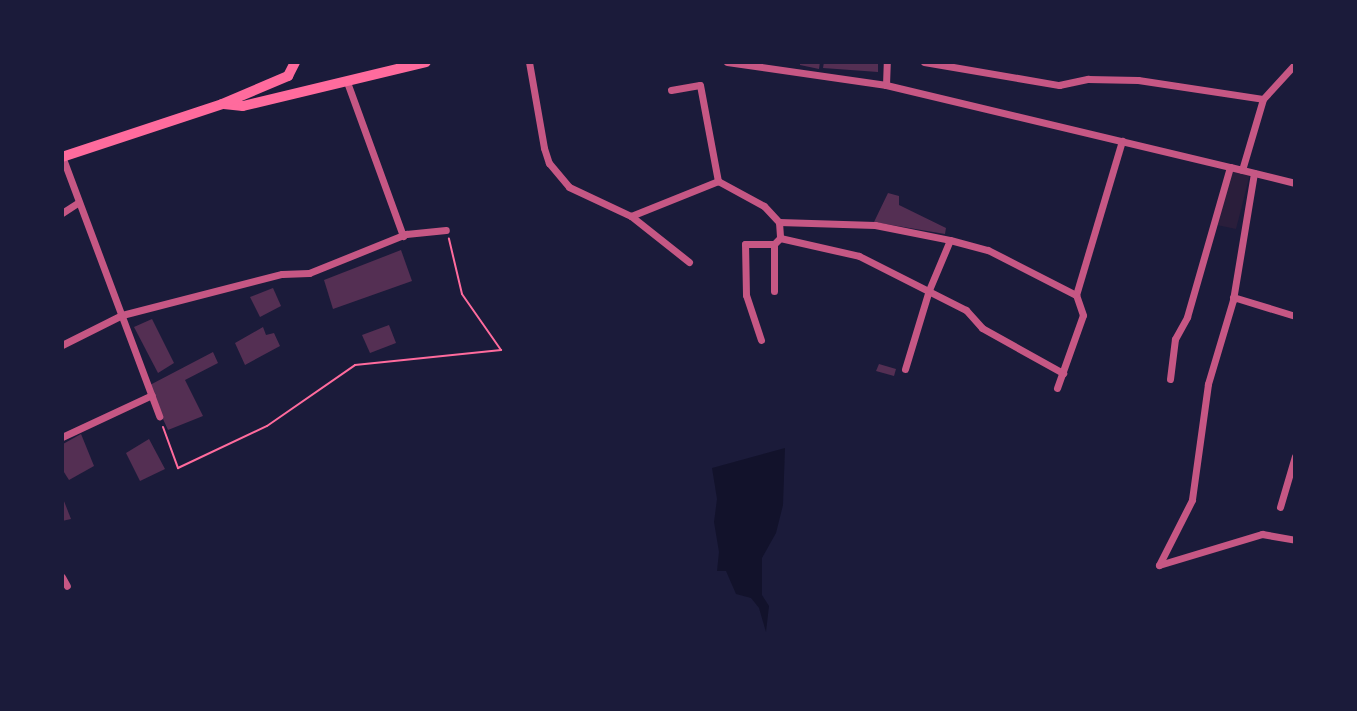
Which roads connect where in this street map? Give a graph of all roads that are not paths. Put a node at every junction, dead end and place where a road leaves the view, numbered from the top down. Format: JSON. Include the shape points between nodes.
{"nodes":[{"id":1,"x":295,"y":62,"type":"edge"},
{"id":2,"x":426,"y":62,"type":"edge"},
{"id":3,"x":529,"y":62,"type":"edge"},
{"id":4,"x":727,"y":62,"type":"edge"},
{"id":5,"x":887,"y":62,"type":"edge"},
{"id":6,"x":924,"y":62,"type":"edge"},
{"id":7,"x":1295,"y":64,"type":"edge"},
{"id":8,"x":288,"y":76,"type":"junction"},
{"id":9,"x":347,"y":82,"type":"junction"},
{"id":10,"x":886,"y":85,"type":"junction"},
{"id":11,"x":671,"y":90,"type":"dead end"},
{"id":12,"x":297,"y":93,"type":"junction"},
{"id":13,"x":1263,"y":99,"type":"junction"},
{"id":14,"x":222,"y":104,"type":"junction"},
{"id":15,"x":1122,"y":141,"type":"junction"},
{"id":16,"x":62,"y":156,"type":"edge"},
{"id":17,"x":1230,"y":167,"type":"junction"},
{"id":18,"x":1242,"y":170,"type":"junction"},
{"id":19,"x":1254,"y":173,"type":"junction"},
{"id":20,"x":718,"y":181,"type":"junction"},
{"id":21,"x":1295,"y":183,"type":"edge"},
{"id":22,"x":79,"y":202,"type":"junction"},
{"id":23,"x":62,"y":213,"type":"edge"},
{"id":24,"x":631,"y":216,"type":"junction"},
{"id":25,"x":779,"y":222,"type":"junction"},
{"id":26,"x":446,"y":230,"type":"road end"},
{"id":27,"x":403,"y":236,"type":"junction"},
{"id":28,"x":950,"y":240,"type":"junction"},
{"id":29,"x":777,"y":241,"type":"junction"},
{"id":30,"x":689,"y":262,"type":"dead end"},
{"id":31,"x":929,"y":290,"type":"junction"},
{"id":32,"x":774,"y":291,"type":"dead end"},
{"id":33,"x":1076,"y":295,"type":"junction"},
{"id":34,"x":1233,"y":297,"type":"junction"},
{"id":35,"x":122,"y":315,"type":"junction"},
{"id":36,"x":1295,"y":316,"type":"edge"},
{"id":37,"x":761,"y":340,"type":"dead end"},
{"id":38,"x":62,"y":345,"type":"edge"},
{"id":39,"x":905,"y":369,"type":"dead end"},
{"id":40,"x":1063,"y":373,"type":"junction"},
{"id":41,"x":1170,"y":379,"type":"dead end"},
{"id":42,"x":1057,"y":388,"type":"dead end"},
{"id":43,"x":152,"y":395,"type":"junction"},
{"id":44,"x":159,"y":416,"type":"road end"},
{"id":45,"x":62,"y":437,"type":"edge"},
{"id":46,"x":1295,"y":456,"type":"edge"},
{"id":47,"x":1280,"y":507,"type":"dead end"},
{"id":48,"x":1295,"y":540,"type":"edge"},
{"id":49,"x":62,"y":577,"type":"edge"},
{"id":50,"x":67,"y":586,"type":"dead end"}],
"edges":[{"from":1,"to":8,"type":"main road"},
{"from":2,"to":9,"type":"main road"},
{"from":3,"to":24,"type":"street","via":[[544,148],[558,176],[569,187]]},
{"from":4,"to":10,"type":"street"},
{"from":5,"to":10,"type":"street"},
{"from":6,"to":13,"type":"street","via":[[1059,85],[1088,79],[1138,80]]},
{"from":7,"to":13,"type":"street"},
{"from":8,"to":12,"type":"main road"},
{"from":8,"to":14,"type":"main road"},
{"from":9,"to":12,"type":"main road"},
{"from":9,"to":27,"type":"street"},
{"from":10,"to":15,"type":"street"},
{"from":11,"to":20,"type":"street","via":[[700,85]]},
{"from":12,"to":14,"type":"main road","via":[[243,106]]},
{"from":13,"to":18,"type":"street"},
{"from":14,"to":16,"type":"main road"},
{"from":15,"to":17,"type":"street"},
{"from":15,"to":33,"type":"street"},
{"from":16,"to":22,"type":"street"},
{"from":17,"to":18,"type":"street"},
{"from":17,"to":41,"type":"street","via":[[1187,317],[1175,339]]},
{"from":18,"to":19,"type":"street"},
{"from":19,"to":21,"type":"street"},
{"from":19,"to":34,"type":"street"},
{"from":20,"to":24,"type":"street"},
{"from":20,"to":25,"type":"street","via":[[764,206]]},
{"from":22,"to":23,"type":"street"},
{"from":22,"to":35,"type":"street"},
{"from":24,"to":30,"type":"street"},
{"from":25,"to":28,"type":"street","via":[[875,225]]},
{"from":25,"to":29,"type":"street"},
{"from":26,"to":27,"type":"street"},
{"from":27,"to":35,"type":"street","via":[[309,273],[282,274]]},
{"from":28,"to":31,"type":"street"},
{"from":28,"to":33,"type":"street","via":[[988,250]]},
{"from":29,"to":31,"type":"street","via":[[859,256]]},
{"from":29,"to":32,"type":"street"},
{"from":29,"to":37,"type":"street","via":[[745,244],[746,295]]},
{"from":31,"to":39,"type":"street"},
{"from":31,"to":40,"type":"street","via":[[966,310],[982,328]]},
{"from":33,"to":40,"type":"street","via":[[1083,315]]},
{"from":34,"to":36,"type":"street"},
{"from":34,"to":48,"type":"street","via":[[1208,384],[1192,500],[1159,565],[1262,534]]},
{"from":35,"to":38,"type":"street"},
{"from":35,"to":43,"type":"street"},
{"from":40,"to":42,"type":"street"},
{"from":43,"to":44,"type":"street"},
{"from":43,"to":45,"type":"street"},
{"from":46,"to":47,"type":"street"},
{"from":49,"to":50,"type":"street"}]}
